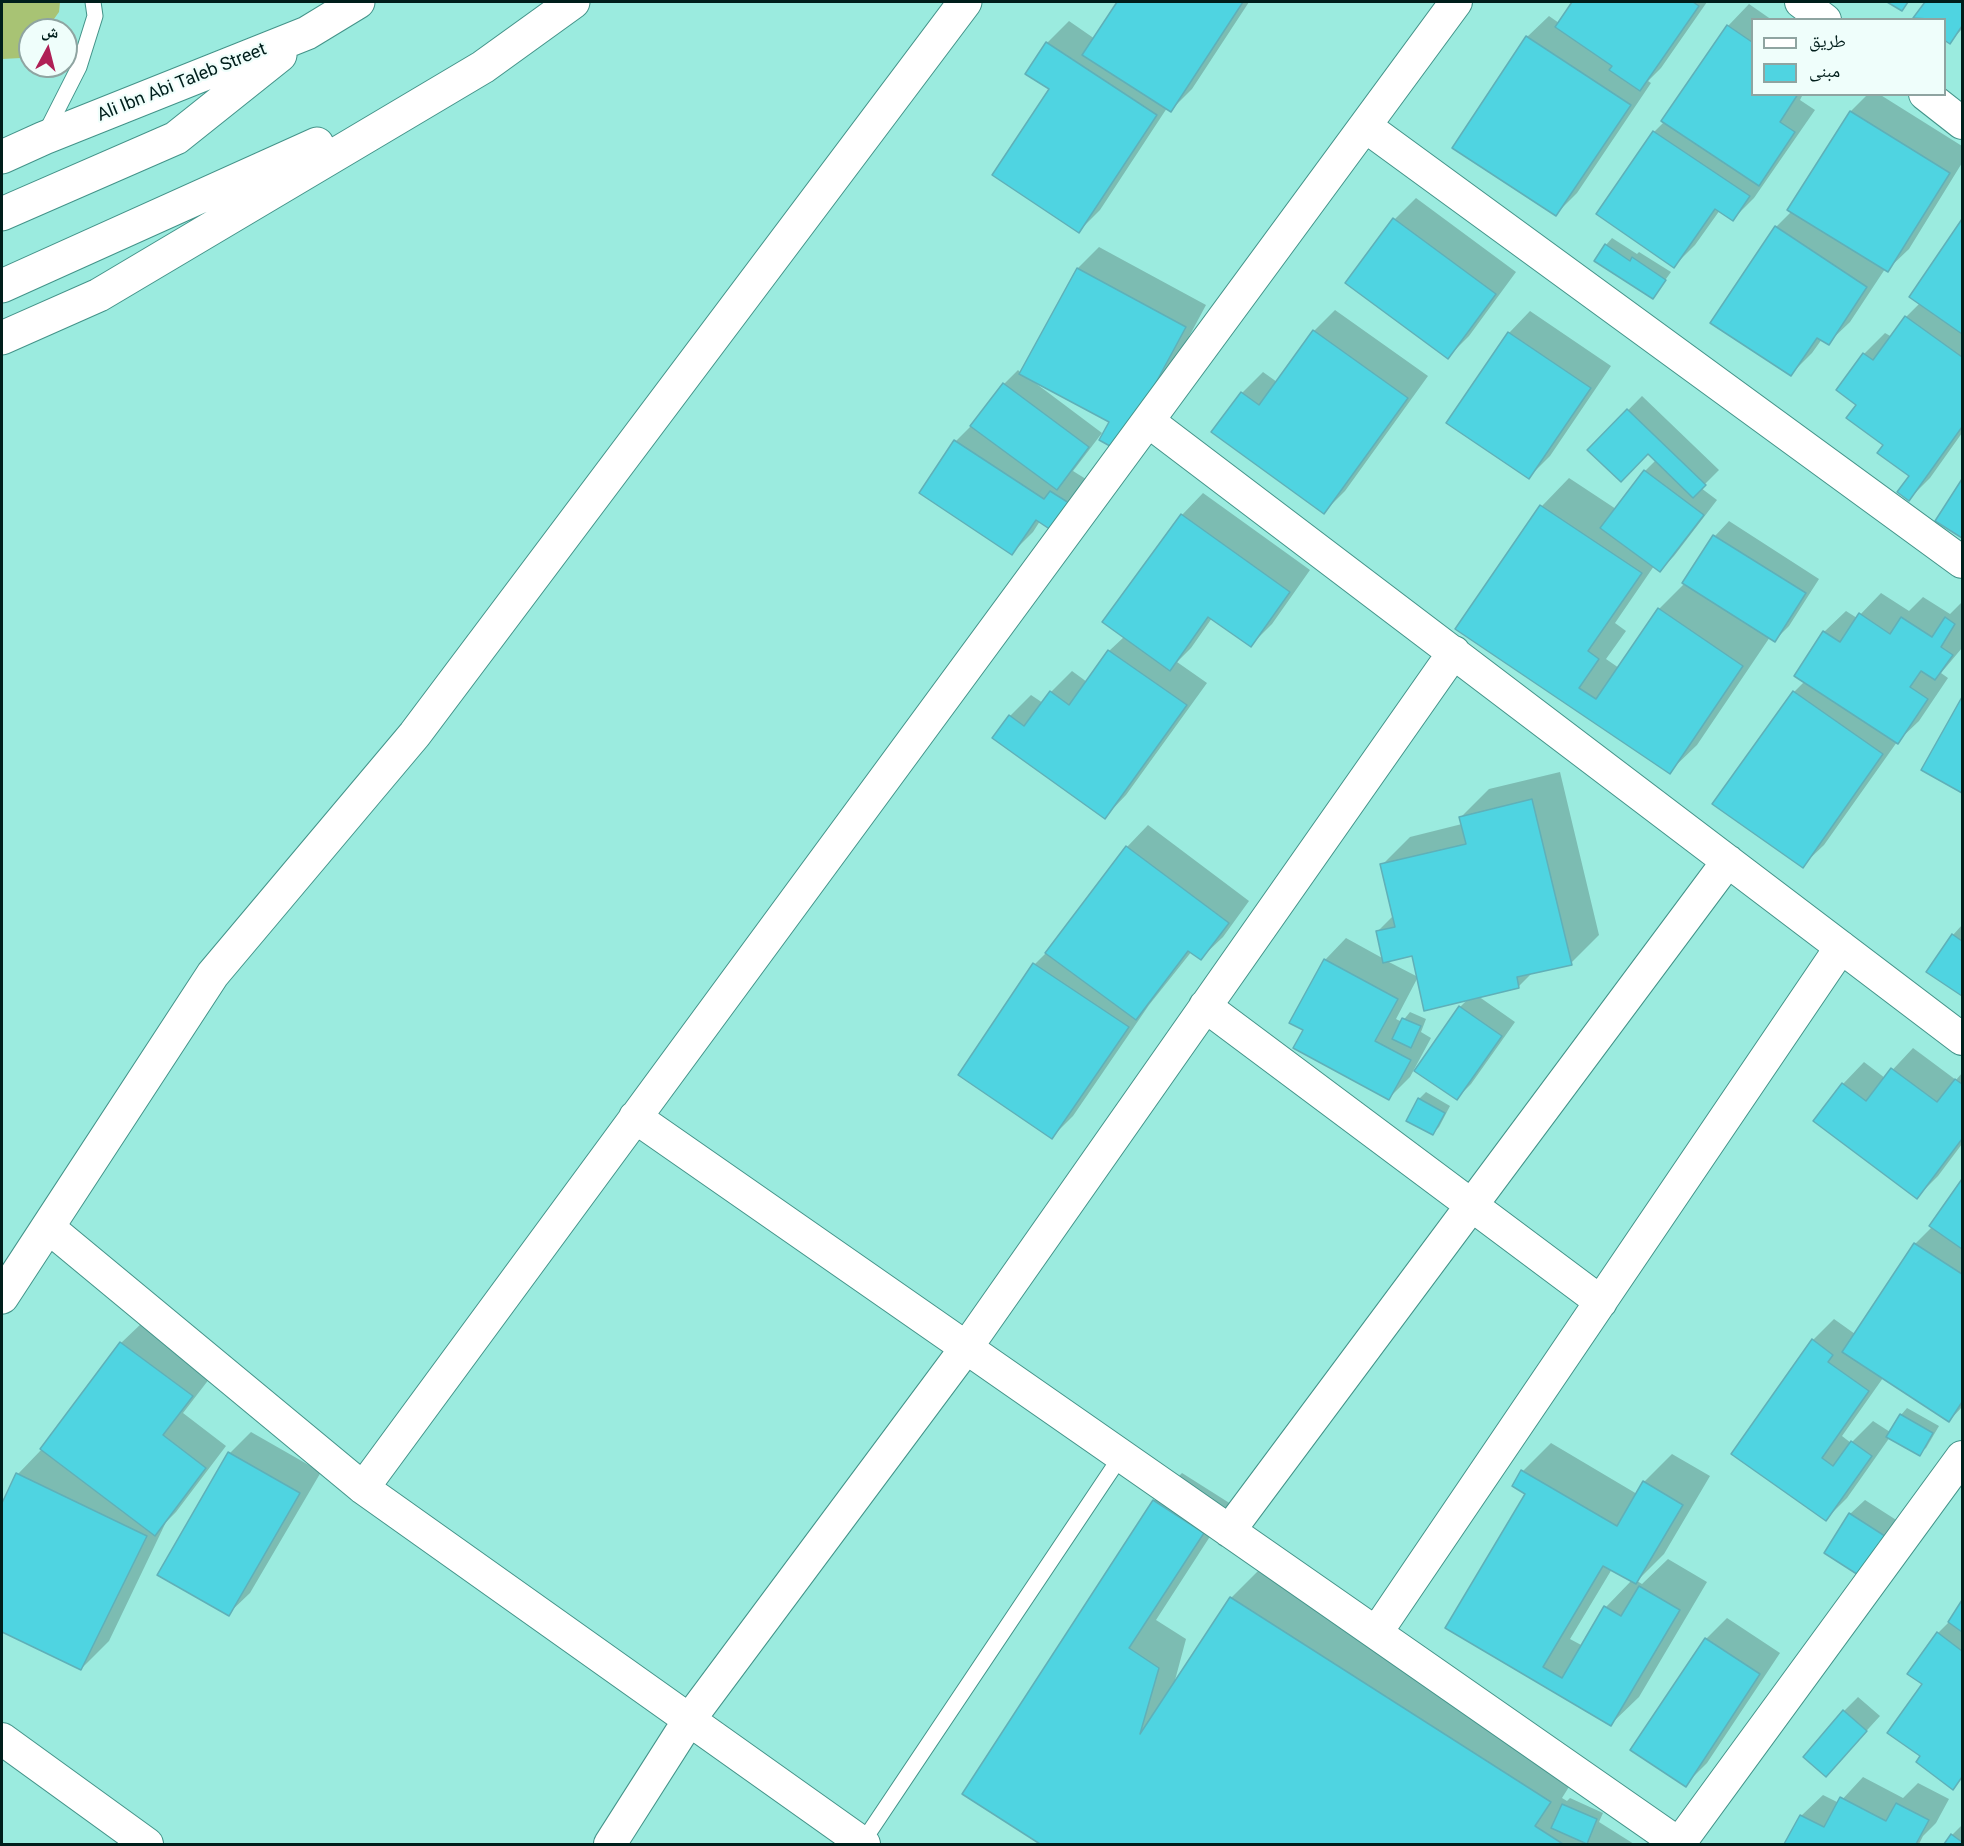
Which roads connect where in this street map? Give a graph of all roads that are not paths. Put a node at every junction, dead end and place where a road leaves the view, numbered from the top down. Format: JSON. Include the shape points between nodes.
{"nodes":[{"id":1,"x":93,"y":2,"type":"edge"},
{"id":2,"x":358,"y":2,"type":"edge"},
{"id":3,"x":573,"y":2,"type":"edge"},
{"id":4,"x":965,"y":2,"type":"edge"},
{"id":5,"x":1456,"y":2,"type":"edge"},
{"id":6,"x":1800,"y":2,"type":"edge"},
{"id":7,"x":1822,"y":18,"type":"edge"},
{"id":8,"x":307,"y":33,"type":"junction"},
{"id":9,"x":483,"y":67,"type":"junction"},
{"id":10,"x":1928,"y":96,"type":"edge"},
{"id":11,"x":1962,"y":123,"type":"edge"},
{"id":12,"x":1365,"y":126,"type":"junction"},
{"id":13,"x":44,"y":138,"type":"junction"},
{"id":14,"x":2,"y":157,"type":"edge"},
{"id":15,"x":2,"y":214,"type":"edge"},
{"id":16,"x":2,"y":286,"type":"edge"},
{"id":17,"x":2,"y":338,"type":"edge"},
{"id":18,"x":1148,"y":421,"type":"junction"},
{"id":19,"x":1962,"y":562,"type":"edge"},
{"id":20,"x":1454,"y":652,"type":"junction"},
{"id":21,"x":1728,"y":861,"type":"junction"},
{"id":22,"x":1841,"y":946,"type":"junction"},
{"id":23,"x":1205,"y":1006,"type":"junction"},
{"id":24,"x":1962,"y":1039,"type":"edge"},
{"id":25,"x":635,"y":1117,"type":"junction"},
{"id":26,"x":1471,"y":1205,"type":"junction"},
{"id":27,"x":48,"y":1227,"type":"junction"},
{"id":28,"x":2,"y":1297,"type":"edge"},
{"id":29,"x":1601,"y":1302,"type":"junction"},
{"id":30,"x":966,"y":1348,"type":"junction"},
{"id":31,"x":1121,"y":1456,"type":"junction"},
{"id":32,"x":1962,"y":1457,"type":"edge"},
{"id":33,"x":363,"y":1488,"type":"junction"},
{"id":34,"x":1229,"y":1531,"type":"junction"},
{"id":35,"x":1376,"y":1633,"type":"junction"},
{"id":36,"x":689,"y":1720,"type":"junction"},
{"id":37,"x":2,"y":1739,"type":"edge"},
{"id":38,"x":863,"y":1844,"type":"edge"},
{"id":39,"x":147,"y":1845,"type":"edge"},
{"id":40,"x":610,"y":1845,"type":"edge"},
{"id":41,"x":1679,"y":1845,"type":"edge"}],
"edges":[{"from":1,"to":13,"type":"lane","via":[[95,16],[79,67]]},
{"from":2,"to":8,"type":"street","name":"Ali Ibn Abi Taleb Street"},
{"from":3,"to":9,"type":"street"},
{"from":4,"to":27,"type":"street","via":[[415,734],[213,974]]},
{"from":5,"to":12,"type":"street"},
{"from":6,"to":7,"type":"street"},
{"from":8,"to":13,"type":"street","name":"Ali Ibn Abi Taleb Street"},
{"from":8,"to":15,"type":"street","via":[[176,138]]},
{"from":9,"to":16,"type":"street"},
{"from":9,"to":17,"type":"street","via":[[99,295]]},
{"from":10,"to":11,"type":"street"},
{"from":12,"to":18,"type":"street"},
{"from":12,"to":19,"type":"street"},
{"from":13,"to":14,"type":"street","name":"Ali Ibn Abi Taleb Street"},
{"from":18,"to":20,"type":"street"},
{"from":18,"to":25,"type":"street"},
{"from":20,"to":21,"type":"street"},
{"from":20,"to":23,"type":"street"},
{"from":21,"to":22,"type":"street"},
{"from":21,"to":26,"type":"street"},
{"from":22,"to":24,"type":"street"},
{"from":22,"to":29,"type":"street"},
{"from":23,"to":26,"type":"street"},
{"from":23,"to":30,"type":"street"},
{"from":25,"to":30,"type":"street"},
{"from":25,"to":33,"type":"street"},
{"from":26,"to":29,"type":"street"},
{"from":26,"to":34,"type":"street"},
{"from":27,"to":28,"type":"street"},
{"from":27,"to":33,"type":"street"},
{"from":29,"to":35,"type":"street"},
{"from":30,"to":31,"type":"street"},
{"from":30,"to":36,"type":"street"},
{"from":31,"to":34,"type":"street"},
{"from":31,"to":38,"type":"lane"},
{"from":32,"to":41,"type":"street"},
{"from":33,"to":36,"type":"street"},
{"from":34,"to":35,"type":"street"},
{"from":35,"to":41,"type":"street"},
{"from":36,"to":38,"type":"street"},
{"from":36,"to":40,"type":"street"},
{"from":37,"to":39,"type":"street"}]}
